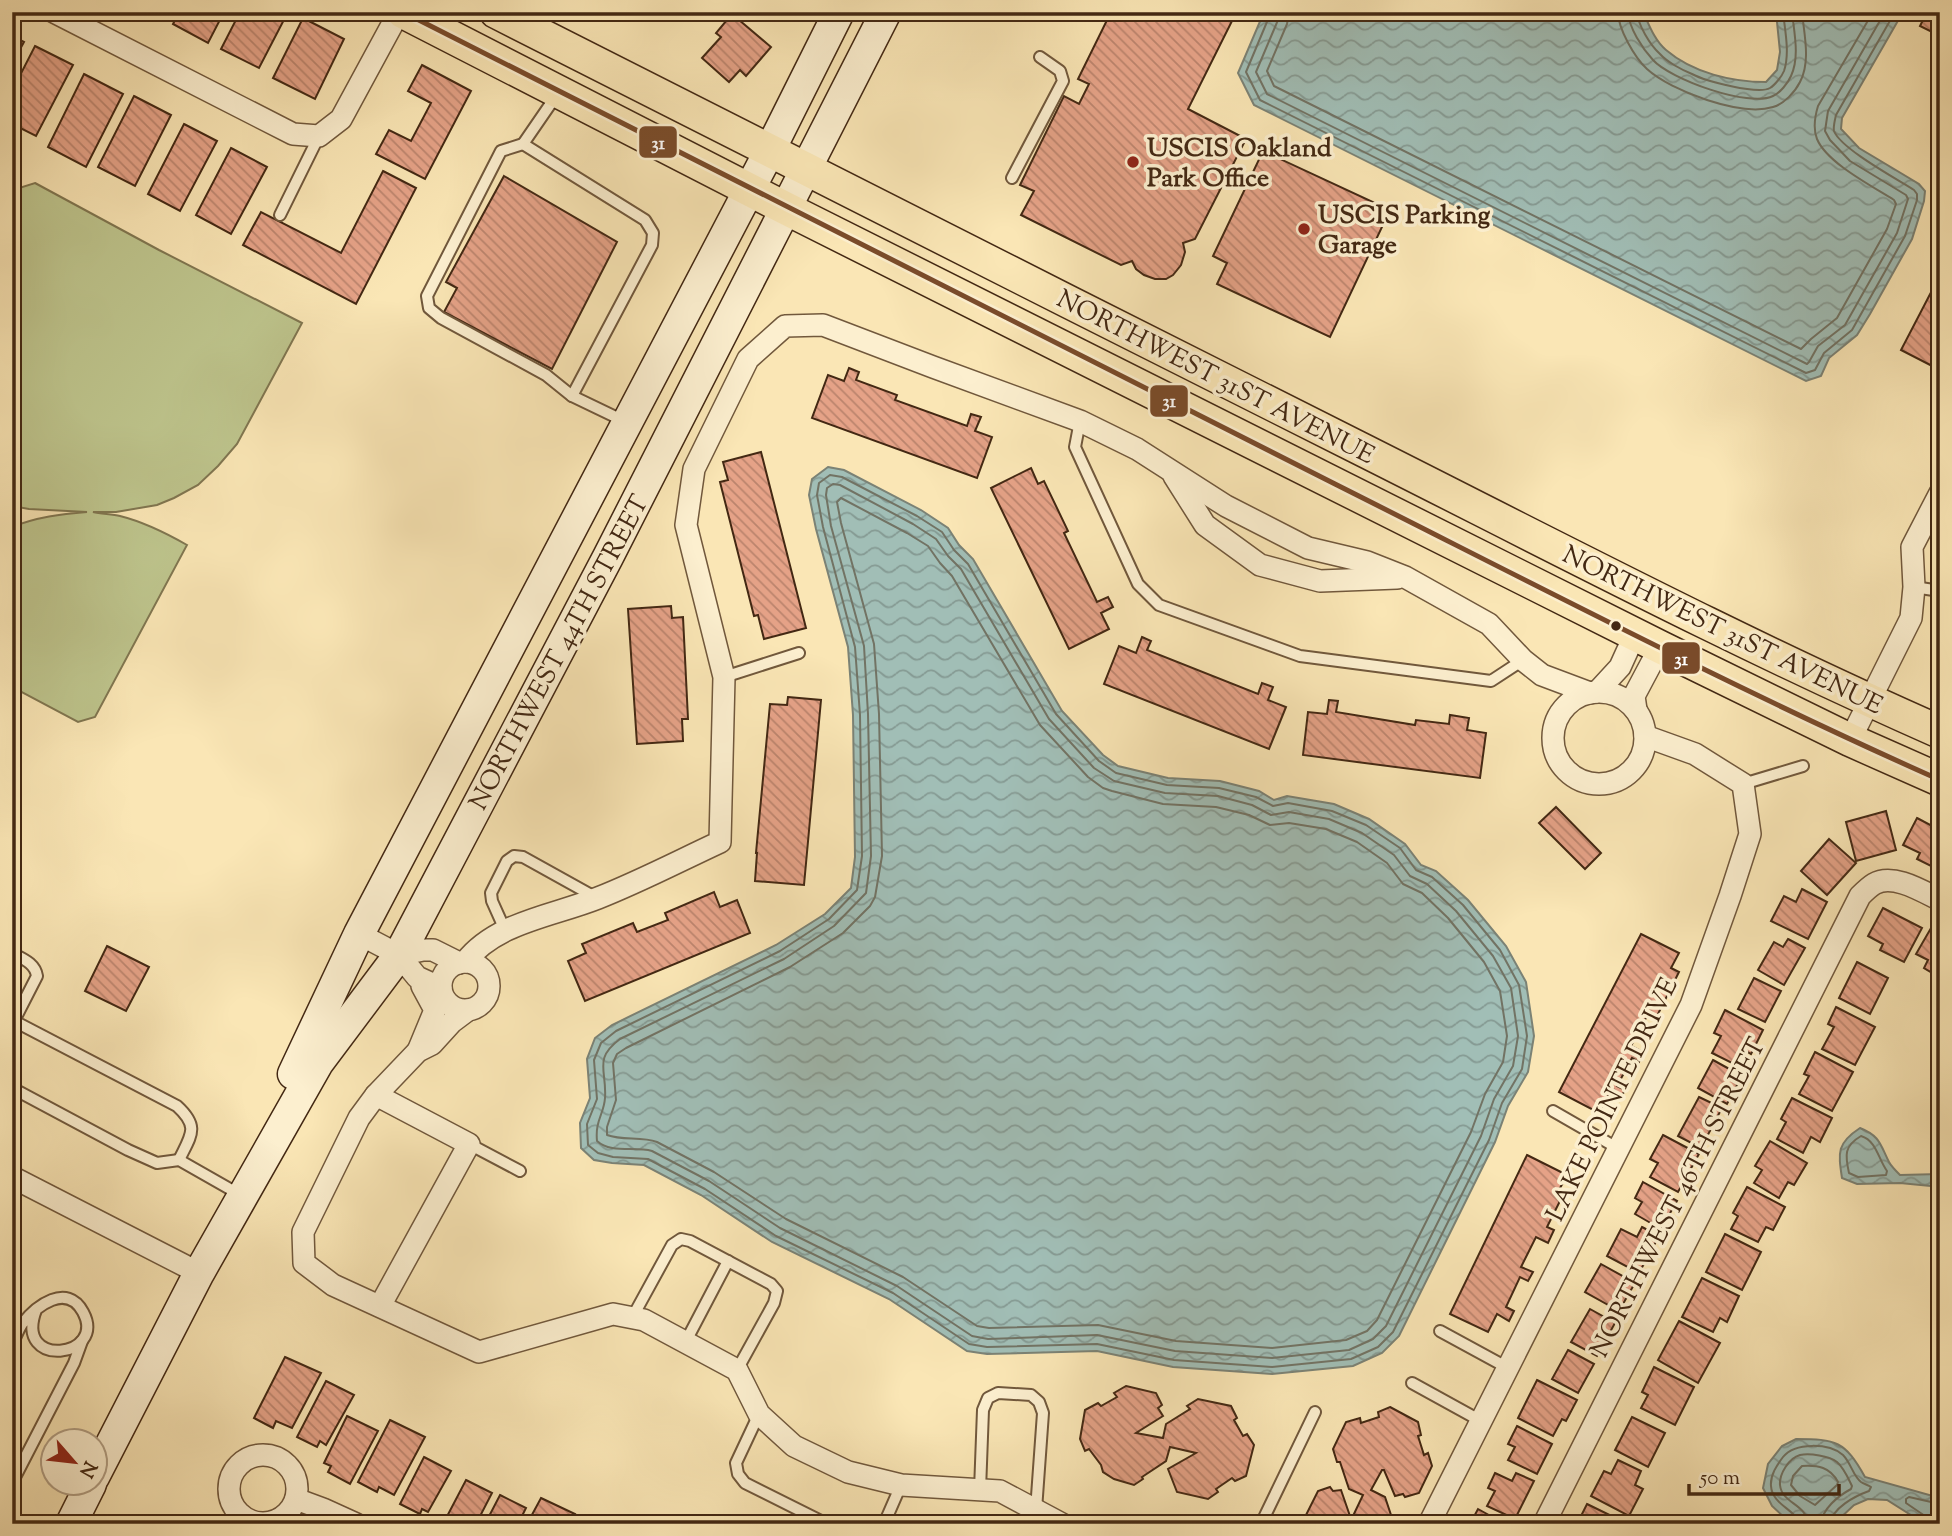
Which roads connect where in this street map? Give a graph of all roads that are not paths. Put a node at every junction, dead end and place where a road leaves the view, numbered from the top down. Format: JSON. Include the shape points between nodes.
{"nodes":[{"id":1,"x":54,"y":12,"type":"edge"},
{"id":2,"x":401,"y":12,"type":"edge"},
{"id":3,"x":496,"y":12,"type":"edge"},
{"id":4,"x":839,"y":12,"type":"edge"},
{"id":5,"x":886,"y":12,"type":"edge"},
{"id":6,"x":1041,"y":57,"type":"dead end"},
{"id":7,"x":559,"y":92,"type":"junction"},
{"id":8,"x":319,"y":136,"type":"junction"},
{"id":9,"x":523,"y":145,"type":"junction"},
{"id":10,"x":769,"y":152,"type":"junction"},
{"id":11,"x":805,"y":170,"type":"junction"},
{"id":12,"x":1012,"y":178,"type":"dead end"},
{"id":13,"x":749,"y":190,"type":"junction"},
{"id":14,"x":785,"y":208,"type":"junction"},
{"id":15,"x":280,"y":215,"type":"dead end"},
{"id":16,"x":572,"y":396,"type":"junction"},
{"id":17,"x":1080,"y":421,"type":"junction"},
{"id":18,"x":627,"y":422,"type":"junction"},
{"id":19,"x":1171,"y":471,"type":"junction"},
{"id":20,"x":1940,"y":493,"type":"edge"},
{"id":21,"x":1405,"y":578,"type":"junction"},
{"id":22,"x":1914,"y":587,"type":"junction"},
{"id":23,"x":1940,"y":591,"type":"edge"},
{"id":24,"x":1647,"y":640,"type":"junction"},
{"id":25,"x":799,"y":653,"type":"dead end"},
{"id":26,"x":1523,"y":660,"type":"junction"},
{"id":27,"x":1542,"y":675,"type":"junction"},
{"id":28,"x":724,"y":677,"type":"junction"},
{"id":29,"x":1593,"y":693,"type":"junction"},
{"id":30,"x":1869,"y":701,"type":"junction"},
{"id":31,"x":1636,"y":710,"type":"junction"},
{"id":32,"x":1560,"y":713,"type":"junction"},
{"id":33,"x":1940,"y":732,"type":"edge"},
{"id":34,"x":1645,"y":736,"type":"junction"},
{"id":35,"x":1850,"y":740,"type":"junction"},
{"id":36,"x":1803,"y":766,"type":"dead end"},
{"id":37,"x":1940,"y":780,"type":"edge"},
{"id":38,"x":1743,"y":784,"type":"junction"},
{"id":39,"x":598,"y":898,"type":"junction"},
{"id":40,"x":1940,"y":900,"type":"edge"},
{"id":41,"x":505,"y":930,"type":"junction"},
{"id":42,"x":359,"y":934,"type":"junction"},
{"id":43,"x":12,"y":953,"type":"edge"},
{"id":44,"x":462,"y":963,"type":"junction"},
{"id":45,"x":408,"y":966,"type":"junction"},
{"id":46,"x":485,"y":973,"type":"junction"},
{"id":47,"x":441,"y":988,"type":"junction"},
{"id":48,"x":451,"y":1014,"type":"junction"},
{"id":49,"x":13,"y":1021,"type":"edge"},
{"id":50,"x":12,"y":1088,"type":"edge"},
{"id":51,"x":376,"y":1095,"type":"junction"},
{"id":52,"x":1553,"y":1111,"type":"dead end"},
{"id":53,"x":469,"y":1144,"type":"junction"},
{"id":54,"x":1619,"y":1149,"type":"junction"},
{"id":55,"x":179,"y":1160,"type":"junction"},
{"id":56,"x":520,"y":1171,"type":"dead end"},
{"id":57,"x":12,"y":1177,"type":"edge"},
{"id":58,"x":237,"y":1193,"type":"junction"},
{"id":59,"x":728,"y":1261,"type":"junction"},
{"id":60,"x":199,"y":1273,"type":"junction"},
{"id":61,"x":380,"y":1306,"type":"junction"},
{"id":62,"x":36,"y":1310,"type":"junction"},
{"id":63,"x":632,"y":1318,"type":"junction"},
{"id":64,"x":1440,"y":1331,"type":"dead end"},
{"id":65,"x":82,"y":1339,"type":"junction"},
{"id":66,"x":685,"y":1342,"type":"junction"},
{"id":67,"x":12,"y":1343,"type":"edge"},
{"id":68,"x":1508,"y":1368,"type":"junction"},
{"id":69,"x":737,"y":1370,"type":"junction"},
{"id":70,"x":1412,"y":1383,"type":"dead end"},
{"id":71,"x":1315,"y":1412,"type":"dead end"},
{"id":72,"x":759,"y":1414,"type":"junction"},
{"id":73,"x":1481,"y":1421,"type":"junction"},
{"id":74,"x":108,"y":1450,"type":"edge"},
{"id":75,"x":12,"y":1483,"type":"edge"},
{"id":76,"x":901,"y":1485,"type":"junction"},
{"id":77,"x":980,"y":1490,"type":"junction"},
{"id":78,"x":84,"y":1498,"type":"edge"},
{"id":79,"x":296,"y":1499,"type":"dead end"},
{"id":80,"x":1036,"y":1510,"type":"junction"},
{"id":81,"x":71,"y":1524,"type":"edge"},
{"id":82,"x":356,"y":1524,"type":"edge"},
{"id":83,"x":827,"y":1524,"type":"edge"},
{"id":84,"x":884,"y":1524,"type":"edge"},
{"id":85,"x":1062,"y":1524,"type":"edge"},
{"id":86,"x":1261,"y":1524,"type":"edge"},
{"id":87,"x":1429,"y":1524,"type":"edge"},
{"id":88,"x":1544,"y":1524,"type":"edge"}],
"edges":[{"from":1,"to":8,"type":"street","via":[[293,134]]},
{"from":2,"to":7,"type":"main road","name":"NORTHWEST 31ST AVENUE"},
{"from":2,"to":8,"type":"street","via":[[341,119]]},
{"from":3,"to":10,"type":"main road","name":"NORTHWEST 31ST AVENUE"},
{"from":4,"to":10,"type":"street","name":"NORTHWEST 44TH STREET"},
{"from":5,"to":11,"type":"street","name":"NORTHWEST 44TH STREET"},
{"from":6,"to":12,"type":"lane","via":[[1060,71],[1063,81]]},
{"from":7,"to":9,"type":"lane"},
{"from":7,"to":13,"type":"main road","name":"NORTHWEST 31ST AVENUE"},
{"from":8,"to":15,"type":"lane"},
{"from":9,"to":16,"type":"lane","via":[[645,220],[653,233],[652,245]]},
{"from":9,"to":16,"type":"lane","via":[[501,151],[427,296],[429,308],[546,375]]},
{"from":10,"to":11,"type":"main road","name":"NORTHWEST 31ST AVENUE"},
{"from":10,"to":13,"type":"street","name":"NORTHWEST 44TH STREET"},
{"from":11,"to":14,"type":"street","name":"NORTHWEST 44TH STREET"},
{"from":11,"to":30,"type":"main road","name":"NORTHWEST 31ST AVENUE"},
{"from":13,"to":14,"type":"main road","name":"NORTHWEST 31ST AVENUE"},
{"from":13,"to":18,"type":"street","name":"NORTHWEST 44TH STREET"},
{"from":14,"to":24,"type":"main road","name":"NORTHWEST 31ST AVENUE"},
{"from":14,"to":45,"type":"street","name":"NORTHWEST 44TH STREET"},
{"from":16,"to":18,"type":"lane"},
{"from":17,"to":19,"type":"street"},
{"from":17,"to":26,"type":"lane","via":[[1074,447],[1138,584],[1159,605],[1300,656],[1491,681]]},
{"from":17,"to":28,"type":"street","via":[[823,325],[786,326],[748,359],[694,469],[686,525]]},
{"from":18,"to":42,"type":"street","name":"NORTHWEST 44TH STREET"},
{"from":19,"to":21,"type":"street","via":[[1226,506],[1308,548],[1367,562]]},
{"from":19,"to":21,"type":"street","via":[[1205,525],[1260,565],[1320,581]]},
{"from":20,"to":22,"type":"street","via":[[1912,547]]},
{"from":21,"to":26,"type":"street","via":[[1489,624]]},
{"from":22,"to":23,"type":"lane"},
{"from":22,"to":30,"type":"street","via":[[1911,618]]},
{"from":24,"to":29,"type":"street"},
{"from":24,"to":31,"type":"street","via":[[1634,696]]},
{"from":24,"to":35,"type":"main road","name":"NORTHWEST 31ST AVENUE"},
{"from":25,"to":28,"type":"lane"},
{"from":26,"to":27,"type":"street"},
{"from":27,"to":29,"type":"street"},
{"from":27,"to":32,"type":"street"},
{"from":28,"to":39,"type":"street","via":[[720,842]]},
{"from":29,"to":31,"type":"street","via":[[1612,694]]},
{"from":29,"to":32,"type":"street","via":[[1572,701]]},
{"from":30,"to":33,"type":"main road","name":"NORTHWEST 31ST AVENUE"},
{"from":30,"to":35,"type":"street"},
{"from":31,"to":34,"type":"street"},
{"from":32,"to":34,"type":"street","via":[[1553,733],[1559,762],[1588,784],[1616,782],[1632,771],[1641,758]]},
{"from":34,"to":38,"type":"street","via":[[1695,754]]},
{"from":35,"to":37,"type":"main road","name":"NORTHWEST 31ST AVENUE"},
{"from":36,"to":38,"type":"lane"},
{"from":38,"to":54,"type":"street","name":"LAKE POINTE DRIVE","via":[[1750,834],[1730,897],[1691,1005]]},
{"from":39,"to":41,"type":"street"},
{"from":39,"to":41,"type":"lane","via":[[514,856],[491,892]]},
{"from":40,"to":88,"type":"street","name":"NORTHWEST 46TH STREET","via":[[1897,881],[1883,880],[1860,896]]},
{"from":41,"to":44,"type":"street"},
{"from":41,"to":46,"type":"street"},
{"from":42,"to":45,"type":"street"},
{"from":42,"to":58,"type":"street","name":"NORTHWEST 44TH STREET"},
{"from":43,"to":49,"type":"lane","via":[[32,964],[37,976]]},
{"from":44,"to":45,"type":"street","via":[[423,950]]},
{"from":44,"to":46,"type":"street","via":[[476,965]]},
{"from":44,"to":47,"type":"street","via":[[447,970]]},
{"from":45,"to":47,"type":"street"},
{"from":45,"to":48,"type":"street"},
{"from":45,"to":60,"type":"street","name":"NORTHWEST 44TH STREET","via":[[318,1063]]},
{"from":46,"to":48,"type":"street","via":[[489,986],[485,1000]]},
{"from":47,"to":48,"type":"street","via":[[449,1005],[461,1010]]},
{"from":48,"to":51,"type":"street"},
{"from":49,"to":55,"type":"lane","via":[[177,1106],[192,1125]]},
{"from":50,"to":55,"type":"lane","via":[[157,1163]]},
{"from":51,"to":53,"type":"street"},
{"from":51,"to":61,"type":"street","via":[[359,1118],[303,1232],[304,1263],[333,1284]]},
{"from":52,"to":54,"type":"lane"},
{"from":53,"to":56,"type":"lane"},
{"from":53,"to":61,"type":"street"},
{"from":54,"to":68,"type":"street","name":"LAKE POINTE DRIVE"},
{"from":55,"to":58,"type":"lane"},
{"from":57,"to":60,"type":"street"},
{"from":58,"to":60,"type":"street","name":"NORTHWEST 44TH STREET"},
{"from":59,"to":63,"type":"lane","via":[[681,1239],[673,1245]]},
{"from":59,"to":66,"type":"lane"},
{"from":59,"to":69,"type":"lane","via":[[777,1291]]},
{"from":60,"to":74,"type":"street","name":"NORTHWEST 44TH STREET"},
{"from":61,"to":63,"type":"street","via":[[479,1352],[613,1314]]},
{"from":62,"to":65,"type":"lane","via":[[53,1298],[74,1302],[86,1319]]},
{"from":62,"to":65,"type":"lane","via":[[33,1331],[45,1348],[65,1352]]},
{"from":62,"to":67,"type":"lane"},
{"from":63,"to":66,"type":"street","via":[[645,1320]]},
{"from":64,"to":68,"type":"lane"},
{"from":65,"to":75,"type":"lane"},
{"from":66,"to":69,"type":"street"},
{"from":68,"to":73,"type":"street","name":"LAKE POINTE DRIVE"},
{"from":69,"to":72,"type":"street"},
{"from":70,"to":73,"type":"lane"},
{"from":71,"to":86,"type":"lane"},
{"from":72,"to":76,"type":"street","via":[[794,1446],[848,1472]]},
{"from":72,"to":83,"type":"lane","via":[[736,1463],[738,1474],[745,1483]]},
{"from":73,"to":87,"type":"street","name":"LAKE POINTE DRIVE"},
{"from":76,"to":77,"type":"street"},
{"from":76,"to":84,"type":"lane"},
{"from":77,"to":80,"type":"street","via":[[1000,1491]]},
{"from":77,"to":80,"type":"lane","via":[[983,1410],[988,1398],[998,1393],[1031,1395],[1043,1413]]},
{"from":78,"to":81,"type":"street"},
{"from":79,"to":82,"type":"street"},
{"from":80,"to":85,"type":"street"}]}
